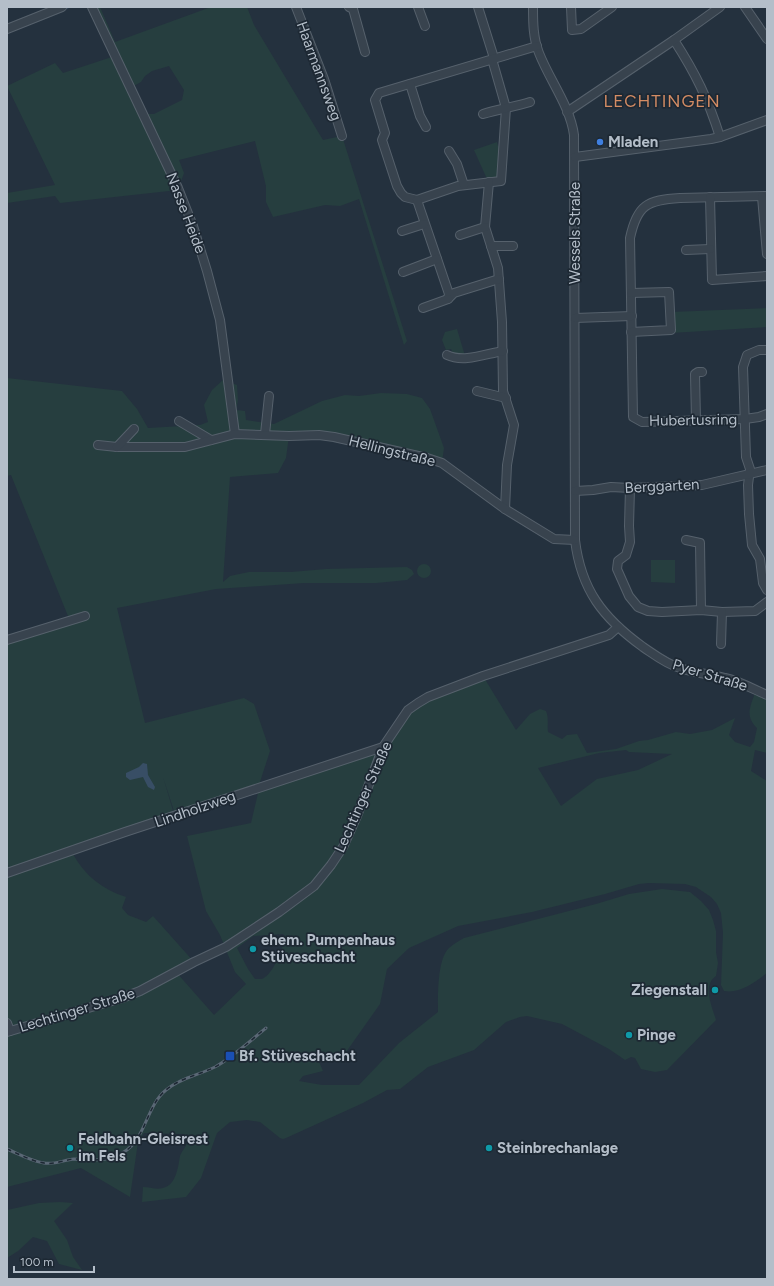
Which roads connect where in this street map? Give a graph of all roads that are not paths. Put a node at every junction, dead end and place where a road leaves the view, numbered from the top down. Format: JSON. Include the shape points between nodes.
{"nodes":[{"id":1,"x":62,"y":7,"type":"edge"},
{"id":2,"x":92,"y":7,"type":"edge"},
{"id":3,"x":296,"y":7,"type":"edge"},
{"id":4,"x":349,"y":7,"type":"edge"},
{"id":5,"x":418,"y":7,"type":"edge"},
{"id":6,"x":478,"y":7,"type":"edge"},
{"id":7,"x":533,"y":7,"type":"edge"},
{"id":8,"x":571,"y":7,"type":"edge"},
{"id":9,"x":612,"y":7,"type":"edge"},
{"id":10,"x":745,"y":7,"type":"edge"},
{"id":11,"x":717,"y":8,"type":"edge"},
{"id":12,"x":425,"y":26,"type":"dead end"},
{"id":13,"x":7,"y":29,"type":"edge"},
{"id":14,"x":767,"y":39,"type":"edge"},
{"id":15,"x":674,"y":40,"type":"junction"},
{"id":16,"x":537,"y":46,"type":"junction"},
{"id":17,"x":365,"y":52,"type":"dead end"},
{"id":18,"x":493,"y":58,"type":"junction"},
{"id":19,"x":410,"y":84,"type":"junction"},
{"id":20,"x":530,"y":102,"type":"dead end"},
{"id":21,"x":506,"y":108,"type":"junction"},
{"id":22,"x":567,"y":112,"type":"junction"},
{"id":23,"x":483,"y":114,"type":"dead end"},
{"id":24,"x":767,"y":120,"type":"edge"},
{"id":25,"x":426,"y":127,"type":"dead end"},
{"id":26,"x":342,"y":136,"type":"dead end"},
{"id":27,"x":720,"y":137,"type":"junction"},
{"id":28,"x":449,"y":151,"type":"dead end"},
{"id":29,"x":575,"y":157,"type":"junction"},
{"id":30,"x":490,"y":182,"type":"junction"},
{"id":31,"x":464,"y":185,"type":"junction"},
{"id":32,"x":765,"y":196,"type":"edge"},
{"id":33,"x":710,"y":197,"type":"junction"},
{"id":34,"x":417,"y":200,"type":"junction"},
{"id":35,"x":424,"y":224,"type":"junction"},
{"id":36,"x":485,"y":228,"type":"junction"},
{"id":37,"x":402,"y":231,"type":"dead end"},
{"id":38,"x":460,"y":235,"type":"dead end"},
{"id":39,"x":491,"y":246,"type":"junction"},
{"id":40,"x":513,"y":246,"type":"dead end"},
{"id":41,"x":710,"y":249,"type":"junction"},
{"id":42,"x":686,"y":250,"type":"dead end"},
{"id":43,"x":767,"y":254,"type":"edge"},
{"id":44,"x":437,"y":259,"type":"junction"},
{"id":45,"x":403,"y":272,"type":"dead end"},
{"id":46,"x":767,"y":276,"type":"edge"},
{"id":47,"x":499,"y":279,"type":"junction"},
{"id":48,"x":631,"y":293,"type":"junction"},
{"id":49,"x":448,"y":299,"type":"junction"},
{"id":50,"x":423,"y":308,"type":"dead end"},
{"id":51,"x":632,"y":316,"type":"junction"},
{"id":52,"x":575,"y":318,"type":"junction"},
{"id":53,"x":632,"y":332,"type":"junction"},
{"id":54,"x":767,"y":350,"type":"edge"},
{"id":55,"x":503,"y":351,"type":"junction"},
{"id":56,"x":447,"y":355,"type":"dead end"},
{"id":57,"x":702,"y":372,"type":"dead end"},
{"id":58,"x":477,"y":390,"type":"dead end"},
{"id":59,"x":269,"y":396,"type":"dead end"},
{"id":60,"x":506,"y":398,"type":"junction"},
{"id":61,"x":767,"y":414,"type":"edge"},
{"id":62,"x":745,"y":419,"type":"junction"},
{"id":63,"x":696,"y":420,"type":"junction"},
{"id":64,"x":179,"y":421,"type":"dead end"},
{"id":65,"x":134,"y":429,"type":"dead end"},
{"id":66,"x":235,"y":434,"type":"junction"},
{"id":67,"x":265,"y":434,"type":"junction"},
{"id":68,"x":210,"y":440,"type":"junction"},
{"id":69,"x":98,"y":444,"type":"dead end"},
{"id":70,"x":117,"y":447,"type":"junction"},
{"id":71,"x":767,"y":470,"type":"edge"},
{"id":72,"x":749,"y":474,"type":"junction"},
{"id":73,"x":630,"y":488,"type":"junction"},
{"id":74,"x":575,"y":491,"type":"junction"},
{"id":75,"x":505,"y":509,"type":"junction"},
{"id":76,"x":575,"y":540,"type":"junction"},
{"id":77,"x":686,"y":540,"type":"dead end"},
{"id":78,"x":767,"y":590,"type":"edge"},
{"id":79,"x":767,"y":602,"type":"edge"},
{"id":80,"x":701,"y":610,"type":"junction"},
{"id":81,"x":722,"y":612,"type":"junction"},
{"id":82,"x":85,"y":616,"type":"dead end"},
{"id":83,"x":618,"y":628,"type":"junction"},
{"id":84,"x":7,"y":640,"type":"edge"},
{"id":85,"x":721,"y":644,"type":"dead end"},
{"id":86,"x":767,"y":695,"type":"edge"},
{"id":87,"x":384,"y":747,"type":"junction"},
{"id":88,"x":7,"y":873,"type":"edge"},
{"id":89,"x":7,"y":1023,"type":"edge"},
{"id":90,"x":8,"y":1032,"type":"edge"}],
"edges":[{"from":1,"to":13,"type":"street"},
{"from":2,"to":66,"type":"street","name":"Nasse Heide","via":[[178,188],[193,226],[220,320]]},
{"from":3,"to":26,"type":"street","name":"Haarmannsweg","via":[[335,102]]},
{"from":4,"to":17,"type":"street","via":[[353,9]]},
{"from":5,"to":12,"type":"street"},
{"from":6,"to":18,"type":"street"},
{"from":7,"to":16,"type":"street","name":"Wessels Straße"},
{"from":8,"to":9,"type":"street","via":[[572,30],[581,29]]},
{"from":10,"to":14,"type":"street"},
{"from":11,"to":15,"type":"street"},
{"from":15,"to":22,"type":"street"},
{"from":15,"to":27,"type":"street","via":[[703,89]]},
{"from":16,"to":18,"type":"street"},
{"from":16,"to":22,"type":"street","name":"Wessels Straße"},
{"from":18,"to":19,"type":"street"},
{"from":18,"to":21,"type":"street"},
{"from":19,"to":25,"type":"street"},
{"from":19,"to":34,"type":"street","via":[[379,93],[375,100],[385,133],[382,140],[397,186],[405,198]]},
{"from":20,"to":21,"type":"street"},
{"from":21,"to":23,"type":"street"},
{"from":21,"to":30,"type":"street","via":[[501,181]]},
{"from":22,"to":29,"type":"street","name":"Wessels Straße","via":[[573,126]]},
{"from":24,"to":27,"type":"street"},
{"from":27,"to":29,"type":"street"},
{"from":28,"to":31,"type":"street","via":[[457,164]]},
{"from":29,"to":52,"type":"street","name":"Wessels Straße"},
{"from":30,"to":31,"type":"street"},
{"from":30,"to":36,"type":"street"},
{"from":31,"to":34,"type":"street"},
{"from":32,"to":33,"type":"street","name":"Hubertusring"},
{"from":32,"to":43,"type":"street"},
{"from":33,"to":41,"type":"street"},
{"from":33,"to":48,"type":"street","name":"Hubertusring","via":[[666,199],[651,202],[644,207],[635,219],[630,238]]},
{"from":34,"to":35,"type":"street"},
{"from":35,"to":37,"type":"street"},
{"from":35,"to":44,"type":"street"},
{"from":36,"to":38,"type":"street"},
{"from":36,"to":39,"type":"street"},
{"from":39,"to":40,"type":"street"},
{"from":39,"to":47,"type":"street"},
{"from":41,"to":42,"type":"street"},
{"from":41,"to":46,"type":"street","via":[[712,280]]},
{"from":44,"to":45,"type":"street"},
{"from":44,"to":49,"type":"street","via":[[449,294]]},
{"from":47,"to":49,"type":"street","via":[[454,293]]},
{"from":47,"to":55,"type":"street"},
{"from":48,"to":51,"type":"street","name":"Hubertusring"},
{"from":48,"to":53,"type":"street","via":[[669,292],[671,330]]},
{"from":49,"to":50,"type":"street"},
{"from":51,"to":52,"type":"street"},
{"from":51,"to":53,"type":"street","name":"Hubertusring"},
{"from":52,"to":74,"type":"street","name":"Wessels Straße"},
{"from":53,"to":63,"type":"street","name":"Hubertusring","via":[[633,417],[642,422]]},
{"from":54,"to":62,"type":"street","via":[[747,355],[743,367]]},
{"from":55,"to":56,"type":"street","via":[[466,358]]},
{"from":55,"to":60,"type":"street","via":[[503,390]]},
{"from":57,"to":63,"type":"street","via":[[695,374]]},
{"from":58,"to":60,"type":"street"},
{"from":59,"to":67,"type":"street"},
{"from":60,"to":75,"type":"street","via":[[514,426],[507,465]]},
{"from":61,"to":62,"type":"street","name":"Hubertusring"},
{"from":62,"to":63,"type":"street","name":"Hubertusring"},
{"from":62,"to":72,"type":"street"},
{"from":64,"to":68,"type":"street"},
{"from":65,"to":70,"type":"street"},
{"from":66,"to":67,"type":"street","name":"Hellingstraße"},
{"from":66,"to":68,"type":"street","name":"Hellingstraße"},
{"from":67,"to":75,"type":"street","name":"Hellingstraße","via":[[334,437],[427,458],[442,463]]},
{"from":68,"to":70,"type":"street","name":"Hellingstraße","via":[[185,447]]},
{"from":69,"to":70,"type":"street","name":"Hellingstraße"},
{"from":71,"to":72,"type":"street","name":"Berggarten"},
{"from":72,"to":73,"type":"street","name":"Berggarten","via":[[702,485]]},
{"from":72,"to":78,"type":"street","via":[[752,545],[760,559],[763,583]]},
{"from":73,"to":74,"type":"street","name":"Berggarten","via":[[611,487]]},
{"from":73,"to":80,"type":"street","via":[[630,542],[626,555],[618,561],[617,569],[629,596],[638,606],[648,611]]},
{"from":74,"to":76,"type":"street","name":"Wessels Straße"},
{"from":75,"to":76,"type":"street","name":"Hellingstraße","via":[[554,539]]},
{"from":76,"to":83,"type":"street","name":"Pyer Straße","via":[[581,571],[592,596]]},
{"from":77,"to":80,"type":"street","via":[[700,543]]},
{"from":79,"to":81,"type":"street","via":[[755,611]]},
{"from":80,"to":81,"type":"street"},
{"from":81,"to":85,"type":"street"},
{"from":82,"to":84,"type":"street"},
{"from":83,"to":86,"type":"street","name":"Pyer Straße","via":[[668,663],[732,680]]},
{"from":83,"to":87,"type":"street","name":"Lechtinger Straße","via":[[603,637],[483,676],[418,702],[408,710]]},
{"from":87,"to":88,"type":"street","name":"Lindholzweg"},
{"from":87,"to":90,"type":"street","name":"Lechtinger Straße","via":[[343,847],[314,886],[226,947],[140,991]]},
{"from":89,"to":90,"type":"street"}]}
